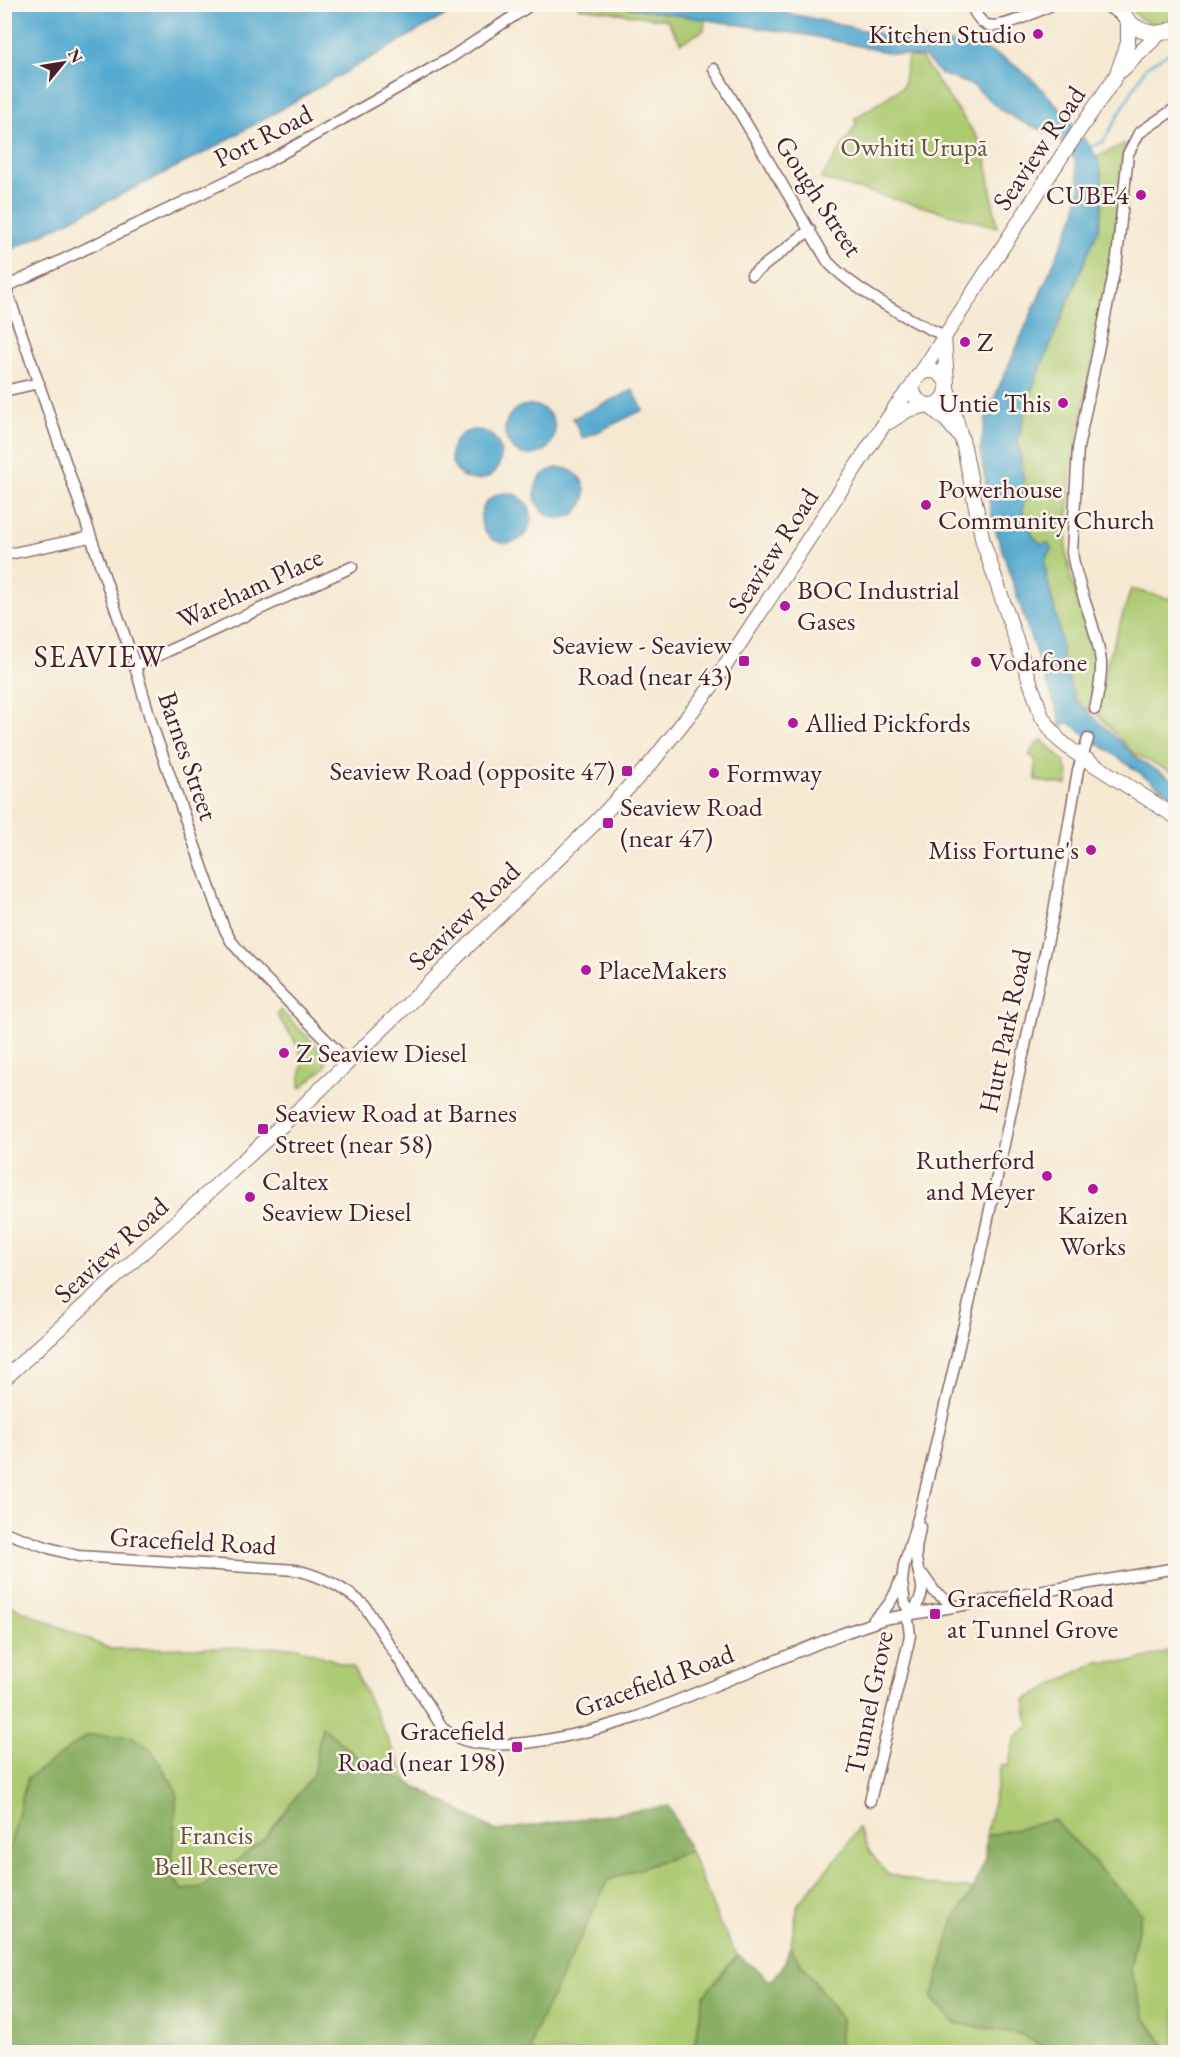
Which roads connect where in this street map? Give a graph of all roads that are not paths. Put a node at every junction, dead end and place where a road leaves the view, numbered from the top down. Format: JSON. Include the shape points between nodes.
{"nodes":[{"id":1,"x":532,"y":4,"type":"edge"},
{"id":2,"x":970,"y":4,"type":"edge"},
{"id":3,"x":1054,"y":4,"type":"edge"},
{"id":4,"x":1103,"y":4,"type":"edge"},
{"id":5,"x":1124,"y":14,"type":"edge"},
{"id":6,"x":1165,"y":32,"type":"edge"},
{"id":7,"x":1176,"y":39,"type":"edge"},
{"id":8,"x":714,"y":69,"type":"dead end"},
{"id":9,"x":1116,"y":76,"type":"junction"},
{"id":10,"x":1176,"y":108,"type":"edge"},
{"id":11,"x":810,"y":230,"type":"junction"},
{"id":12,"x":752,"y":275,"type":"dead end"},
{"id":13,"x":5,"y":288,"type":"edge"},
{"id":14,"x":945,"y":336,"type":"junction"},
{"id":15,"x":917,"y":380,"type":"junction"},
{"id":16,"x":39,"y":383,"type":"junction"},
{"id":17,"x":947,"y":385,"type":"junction"},
{"id":18,"x":4,"y":391,"type":"edge"},
{"id":19,"x":928,"y":405,"type":"junction"},
{"id":20,"x":885,"y":425,"type":"junction"},
{"id":21,"x":962,"y":439,"type":"junction"},
{"id":22,"x":90,"y":537,"type":"junction"},
{"id":23,"x":4,"y":555,"type":"edge"},
{"id":24,"x":352,"y":567,"type":"dead end"},
{"id":25,"x":135,"y":666,"type":"junction"},
{"id":26,"x":1095,"y":709,"type":"dead end"},
{"id":27,"x":1088,"y":739,"type":"dead end"},
{"id":28,"x":1083,"y":757,"type":"junction"},
{"id":29,"x":1176,"y":817,"type":"edge"},
{"id":30,"x":348,"y":1062,"type":"junction"},
{"id":31,"x":4,"y":1379,"type":"edge"},
{"id":32,"x":921,"y":1508,"type":"junction"},
{"id":33,"x":4,"y":1532,"type":"edge"},
{"id":34,"x":918,"y":1567,"type":"junction"},
{"id":35,"x":1176,"y":1568,"type":"edge"},
{"id":36,"x":902,"y":1575,"type":"junction"},
{"id":37,"x":955,"y":1606,"type":"junction"},
{"id":38,"x":910,"y":1613,"type":"junction"},
{"id":39,"x":866,"y":1624,"type":"junction"},
{"id":40,"x":870,"y":1801,"type":"dead end"}],
"edges":[{"from":1,"to":13,"type":"street","name":"Port Road","via":[[450,58],[267,162]]},
{"from":2,"to":3,"type":"street","via":[[985,24],[993,26]]},
{"from":4,"to":5,"type":"street"},
{"from":5,"to":6,"type":"main road","via":[[1142,31]]},
{"from":5,"to":9,"type":"main road","name":"Seaview Road","via":[[1128,43]]},
{"from":6,"to":7,"type":"street"},
{"from":6,"to":9,"type":"main road","name":"Seaview Road"},
{"from":8,"to":11,"type":"street","name":"Gough Street"},
{"from":9,"to":14,"type":"main road","name":"Seaview Road"},
{"from":10,"to":26,"type":"street","via":[[1139,133],[1128,154],[1118,258],[1077,457],[1072,552],[1099,651],[1101,673]]},
{"from":11,"to":12,"type":"street"},
{"from":11,"to":14,"type":"street","name":"Gough Street","via":[[839,273]]},
{"from":13,"to":16,"type":"street","name":"Barnes Street"},
{"from":14,"to":15,"type":"main road","name":"Seaview Road"},
{"from":14,"to":17,"type":"main road"},
{"from":15,"to":17,"type":"main road","via":[[927,372],[937,373]]},
{"from":15,"to":19,"type":"main road","via":[[916,396]]},
{"from":15,"to":20,"type":"main road","name":"Seaview Road"},
{"from":16,"to":18,"type":"street"},
{"from":16,"to":22,"type":"street","name":"Barnes Street"},
{"from":17,"to":19,"type":"main road","via":[[941,402]]},
{"from":17,"to":21,"type":"main road"},
{"from":19,"to":20,"type":"main road","name":"Seaview Road","via":[[908,410]]},
{"from":19,"to":21,"type":"main road"},
{"from":20,"to":30,"type":"main road","name":"Seaview Road","via":[[732,659],[669,742],[597,821]]},
{"from":21,"to":28,"type":"main road","via":[[983,542],[1042,717],[1059,740]]},
{"from":22,"to":23,"type":"street"},
{"from":22,"to":25,"type":"street","name":"Barnes Street"},
{"from":24,"to":25,"type":"street","name":"Wareham Place"},
{"from":25,"to":30,"type":"street","name":"Barnes Street","via":[[153,728],[228,936]]},
{"from":27,"to":28,"type":"street","name":"Hutt Park Road"},
{"from":28,"to":29,"type":"main road"},
{"from":28,"to":32,"type":"street","name":"Hutt Park Road","via":[[1041,975]]},
{"from":30,"to":31,"type":"main road","name":"Seaview Road"},
{"from":32,"to":34,"type":"street","name":"Hutt Park Road"},
{"from":32,"to":36,"type":"street","name":"Hutt Park Road"},
{"from":33,"to":39,"type":"street","name":"Gracefield Road","via":[[78,1556],[296,1570],[318,1575],[364,1605],[442,1727],[463,1741],[516,1744],[602,1728]]},
{"from":34,"to":37,"type":"street","via":[[934,1592]]},
{"from":34,"to":38,"type":"street","name":"Hutt Park Road","via":[[923,1594]]},
{"from":35,"to":37,"type":"street","name":"Gracefield Road"},
{"from":36,"to":38,"type":"street","name":"Hutt Park Road","via":[[905,1604]]},
{"from":36,"to":39,"type":"street","name":"Hutt Park Road","via":[[889,1607]]},
{"from":37,"to":38,"type":"street","name":"Gracefield Road"},
{"from":38,"to":39,"type":"street","name":"Gracefield Road"},
{"from":38,"to":40,"type":"street","name":"Tunnel Grove","via":[[908,1645]]}]}
